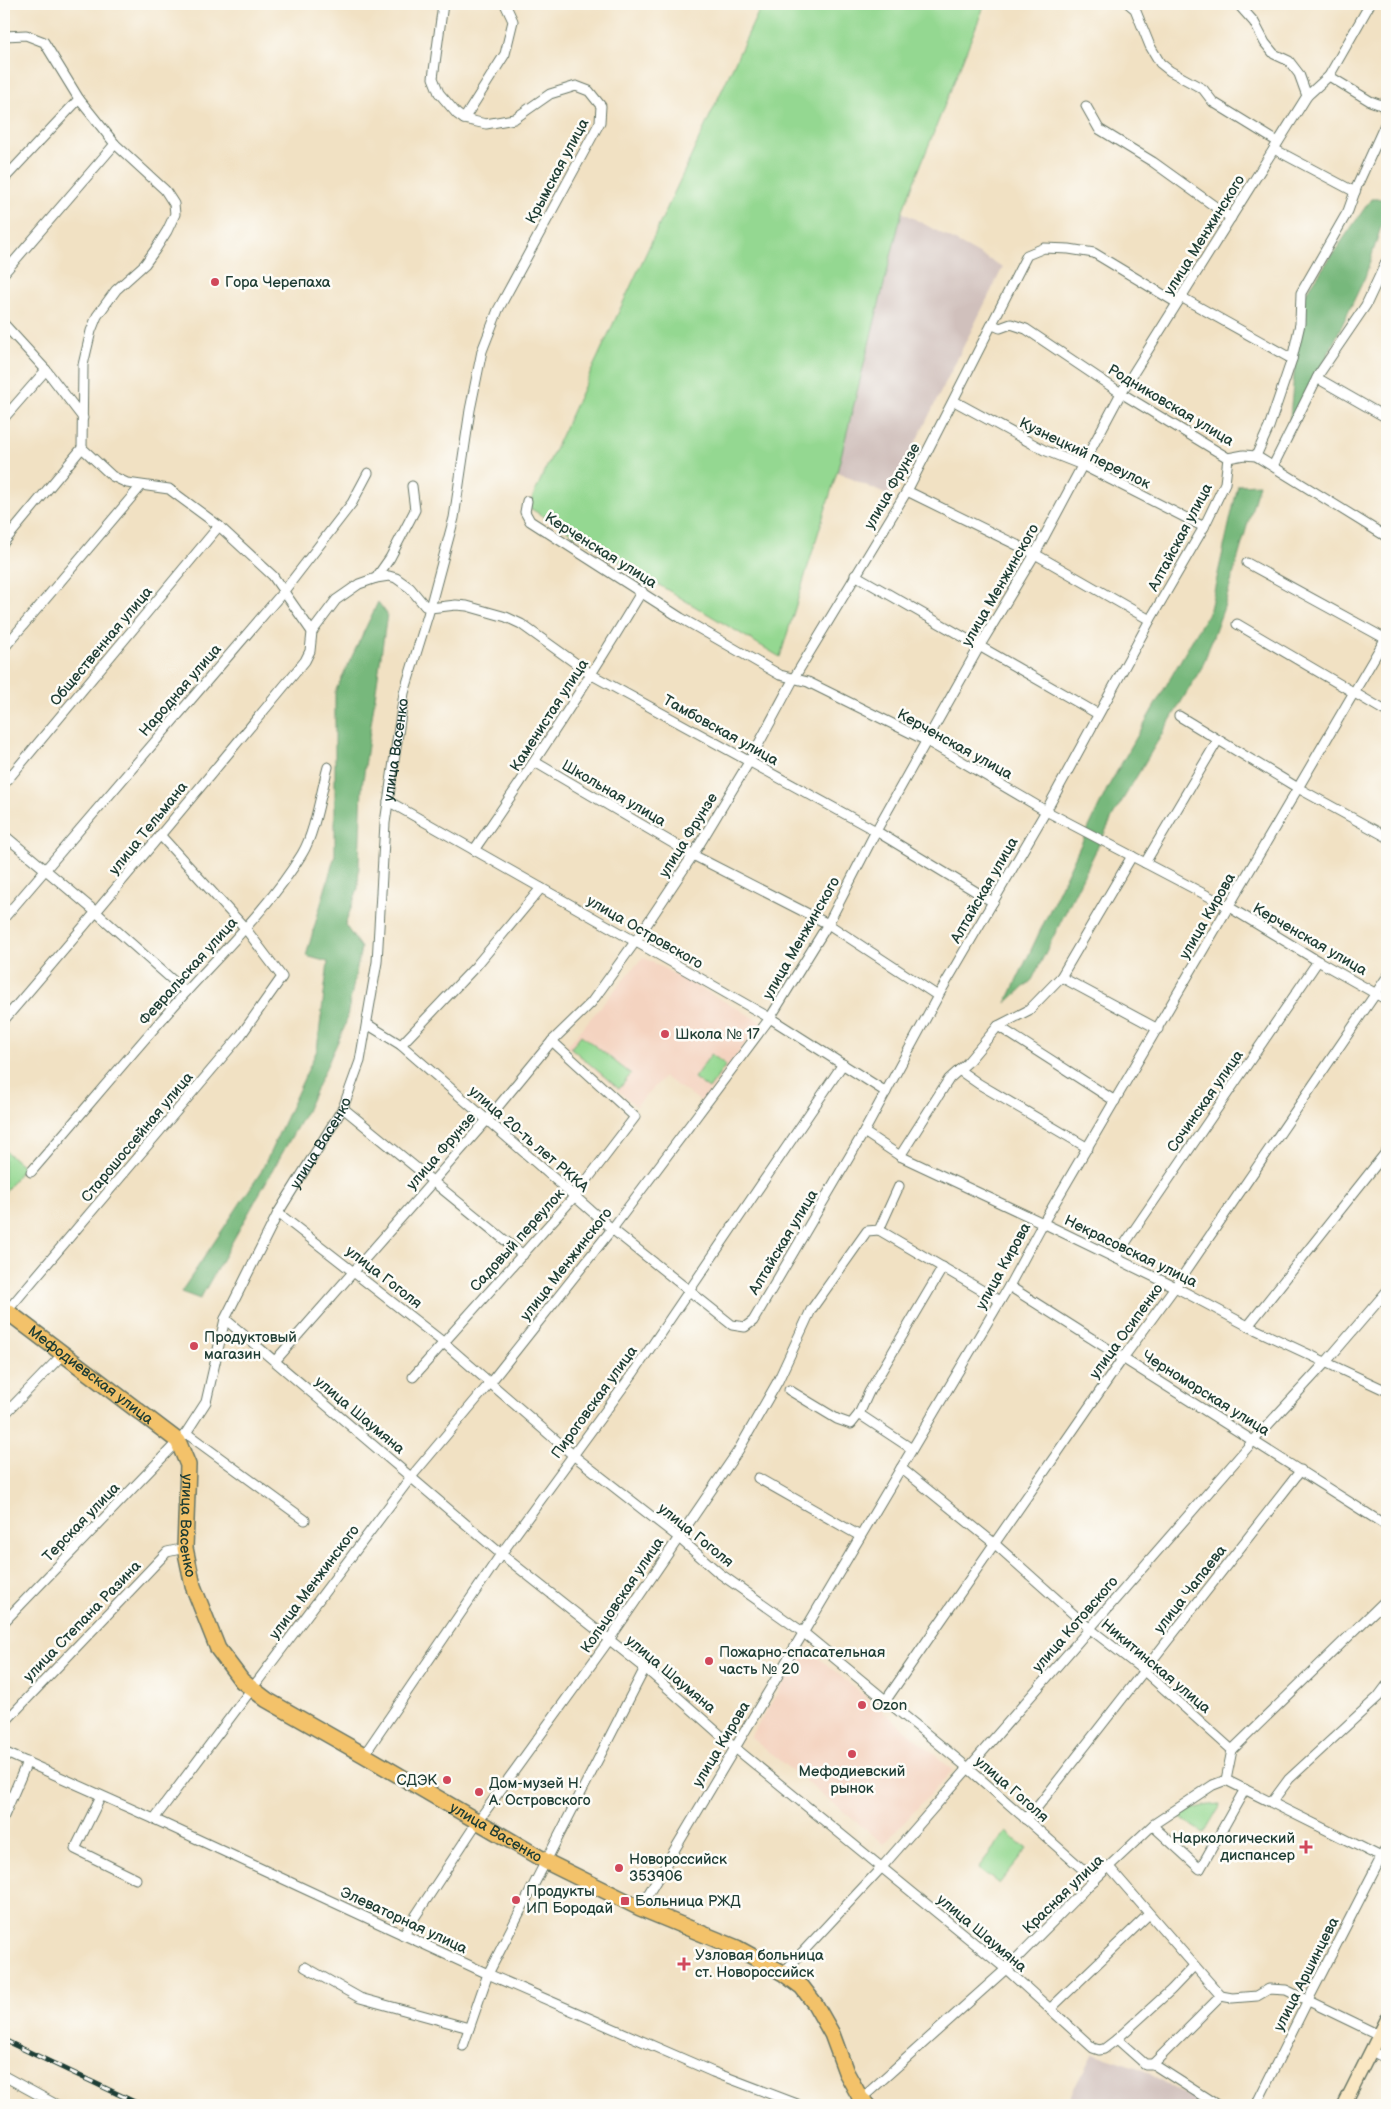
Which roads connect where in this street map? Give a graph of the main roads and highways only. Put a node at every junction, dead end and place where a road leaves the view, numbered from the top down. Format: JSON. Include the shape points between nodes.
{"nodes":[{"id":1,"x":6,"y":1310,"type":"edge"},
{"id":2,"x":182,"y":1437,"type":"joint"},
{"id":3,"x":865,"y":2102,"type":"edge"}],
"edges":[{"from":1,"to":2,"type":"main road","name":"Мефодиевская улица"},
{"from":2,"to":3,"type":"main road","name":"улица Васенко","via":[[188,1465],[185,1548],[193,1586],[218,1649],[242,1681],[267,1700],[547,1862],[640,1908],[737,1948],[783,1973],[802,1987],[815,2004],[832,2034],[846,2072]]}]}
